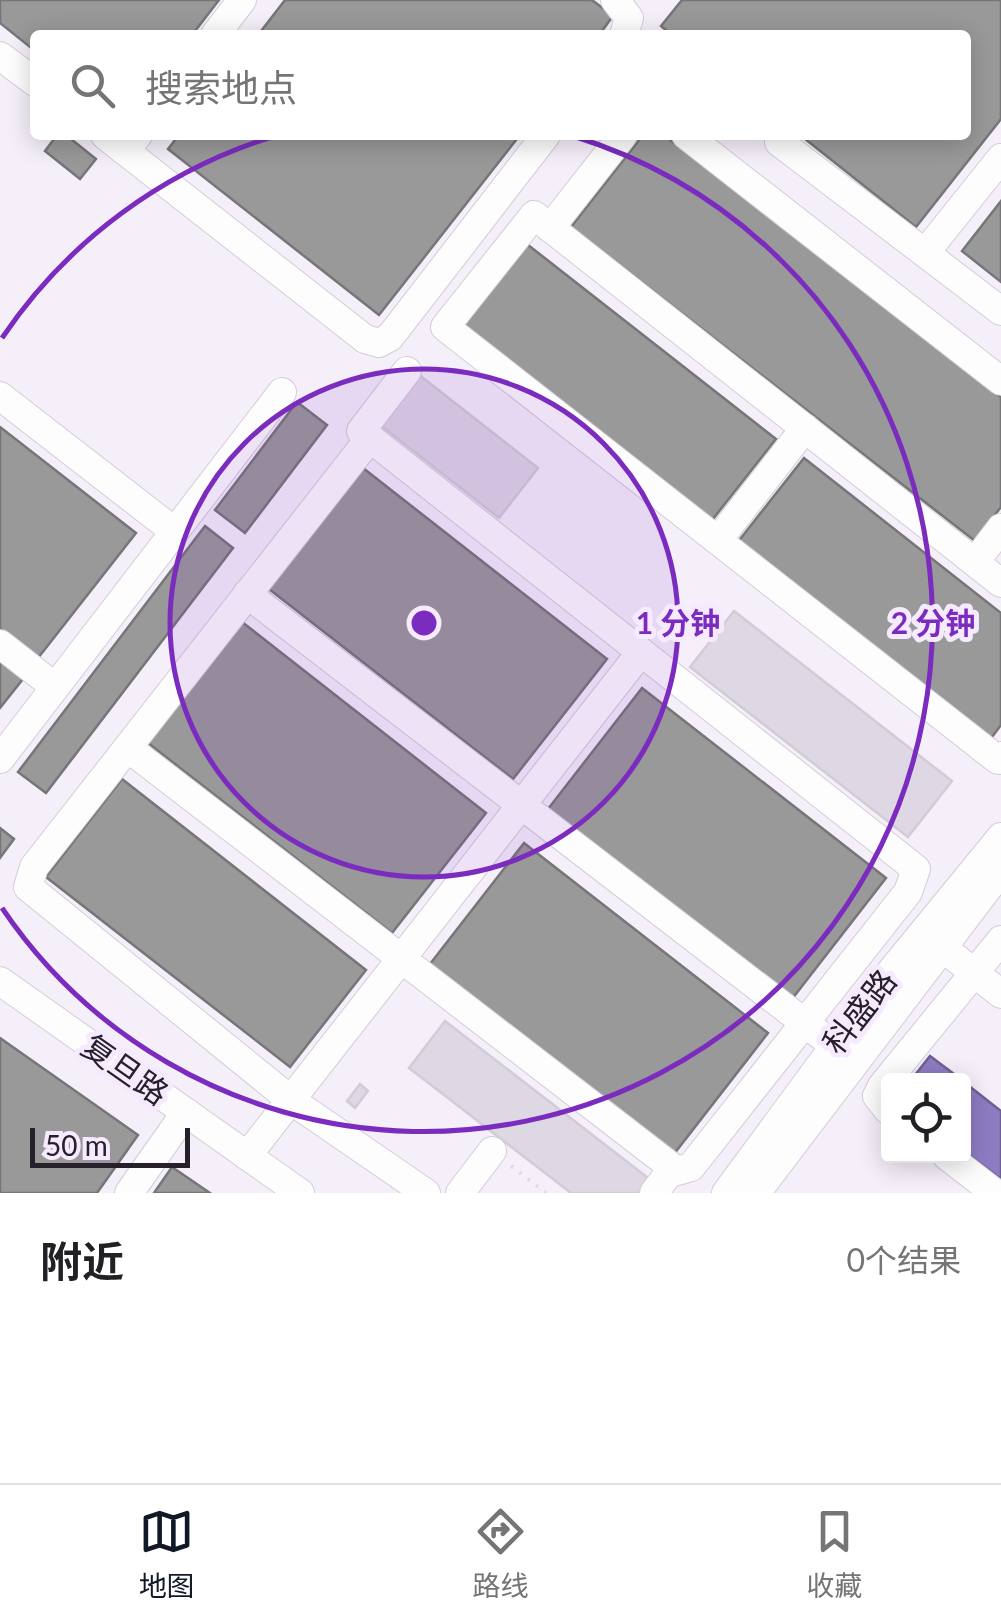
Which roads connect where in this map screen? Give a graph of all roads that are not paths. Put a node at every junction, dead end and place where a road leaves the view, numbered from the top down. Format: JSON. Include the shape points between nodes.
{"nodes":[{"id":1,"x":242,"y":0,"type":"edge"},
{"id":2,"x":615,"y":0,"type":"edge"},
{"id":3,"x":219,"y":30,"type":"edge"},
{"id":4,"x":625,"y":30,"type":"edge"},
{"id":5,"x":0,"y":56,"type":"edge"},
{"id":6,"x":30,"y":78,"type":"edge"},
{"id":7,"x":123,"y":140,"type":"edge"},
{"id":8,"x":542,"y":140,"type":"edge"},
{"id":9,"x":618,"y":140,"type":"edge"},
{"id":10,"x":692,"y":140,"type":"edge"},
{"id":11,"x":779,"y":142,"type":"dead end"},
{"id":12,"x":1001,"y":158,"type":"edge"},
{"id":13,"x":550,"y":228,"type":"junction"},
{"id":14,"x":925,"y":253,"type":"junction"},
{"id":15,"x":1001,"y":311,"type":"edge"},
{"id":16,"x":406,"y":371,"type":"dead end"},
{"id":17,"x":1001,"y":382,"type":"edge"},
{"id":18,"x":282,"y":392,"type":"dead end"},
{"id":19,"x":0,"y":396,"type":"edge"},
{"id":20,"x":805,"y":428,"type":"junction"},
{"id":21,"x":370,"y":438,"type":"junction"},
{"id":22,"x":1001,"y":528,"type":"edge"},
{"id":23,"x":174,"y":532,"type":"junction"},
{"id":24,"x":718,"y":540,"type":"junction"},
{"id":25,"x":975,"y":562,"type":"junction"},
{"id":26,"x":1001,"y":582,"type":"edge"},
{"id":27,"x":248,"y":594,"type":"junction"},
{"id":28,"x":0,"y":644,"type":"edge"},
{"id":29,"x":641,"y":652,"type":"junction"},
{"id":30,"x":56,"y":687,"type":"junction"},
{"id":31,"x":128,"y":748,"type":"junction"},
{"id":32,"x":1001,"y":756,"type":"edge"},
{"id":33,"x":0,"y":759,"type":"edge"},
{"id":34,"x":521,"y":808,"type":"junction"},
{"id":35,"x":1001,"y":837,"type":"edge"},
{"id":36,"x":1001,"y":871,"type":"edge"},
{"id":37,"x":932,"y":939,"type":"junction"},
{"id":38,"x":1001,"y":940,"type":"edge"},
{"id":39,"x":403,"y":961,"type":"junction"},
{"id":40,"x":974,"y":973,"type":"junction"},
{"id":41,"x":0,"y":981,"type":"edge"},
{"id":42,"x":1001,"y":994,"type":"edge"},
{"id":43,"x":805,"y":1023,"type":"junction"},
{"id":44,"x":843,"y":1053,"type":"junction"},
{"id":45,"x":893,"y":1073,"type":"edge"},
{"id":46,"x":292,"y":1101,"type":"junction"},
{"id":47,"x":186,"y":1112,"type":"junction"},
{"id":48,"x":492,"y":1151,"type":"road end"},
{"id":49,"x":247,"y":1156,"type":"junction"},
{"id":50,"x":956,"y":1163,"type":"edge"},
{"id":51,"x":672,"y":1169,"type":"junction"},
{"id":52,"x":129,"y":1193,"type":"edge"},
{"id":53,"x":300,"y":1193,"type":"edge"},
{"id":54,"x":426,"y":1193,"type":"edge"},
{"id":55,"x":460,"y":1193,"type":"edge"},
{"id":56,"x":654,"y":1193,"type":"edge"},
{"id":57,"x":726,"y":1193,"type":"edge"},
{"id":58,"x":756,"y":1193,"type":"edge"},
{"id":59,"x":995,"y":1193,"type":"edge"}],
"edges":[{"from":1,"to":3,"type":"street"},
{"from":2,"to":4,"type":"street","via":[[629,18]]},
{"from":5,"to":6,"type":"street"},
{"from":7,"to":8,"type":"street","via":[[365,339],[379,343]]},
{"from":9,"to":13,"type":"street"},
{"from":10,"to":17,"type":"street"},
{"from":11,"to":14,"type":"street"},
{"from":12,"to":14,"type":"street"},
{"from":13,"to":20,"type":"street"},
{"from":13,"to":24,"type":"street","via":[[534,215],[445,327]]},
{"from":14,"to":15,"type":"street"},
{"from":16,"to":21,"type":"street","via":[[362,431]]},
{"from":18,"to":23,"type":"street"},
{"from":19,"to":23,"type":"street"},
{"from":20,"to":24,"type":"street"},
{"from":20,"to":25,"type":"street"},
{"from":21,"to":27,"type":"street"},
{"from":21,"to":29,"type":"street"},
{"from":22,"to":25,"type":"street"},
{"from":23,"to":30,"type":"street"},
{"from":24,"to":32,"type":"street"},
{"from":25,"to":26,"type":"street"},
{"from":27,"to":31,"type":"street"},
{"from":27,"to":34,"type":"street"},
{"from":28,"to":30,"type":"street"},
{"from":29,"to":34,"type":"street"},
{"from":29,"to":43,"type":"street","via":[[916,869],[908,892]]},
{"from":30,"to":33,"type":"street"},
{"from":31,"to":39,"type":"street"},
{"from":31,"to":46,"type":"street","via":[[34,867],[28,887]]},
{"from":34,"to":39,"type":"street"},
{"from":34,"to":43,"type":"street"},
{"from":35,"to":37,"type":"street","name":"科盛路"},
{"from":36,"to":37,"type":"street","name":"科盛路"},
{"from":37,"to":40,"type":"street"},
{"from":37,"to":44,"type":"street","name":"科盛路"},
{"from":38,"to":40,"type":"street"},
{"from":39,"to":46,"type":"street"},
{"from":39,"to":51,"type":"street"},
{"from":40,"to":42,"type":"street"},
{"from":40,"to":45,"type":"street"},
{"from":41,"to":47,"type":"street","name":"复旦路"},
{"from":43,"to":44,"type":"street"},
{"from":43,"to":51,"type":"street","via":[[692,1167]]},
{"from":44,"to":57,"type":"street","name":"科盛路"},
{"from":44,"to":58,"type":"street","name":"科盛路"},
{"from":46,"to":49,"type":"street"},
{"from":46,"to":54,"type":"street"},
{"from":47,"to":49,"type":"street","name":"复旦路"},
{"from":47,"to":52,"type":"street"},
{"from":48,"to":55,"type":"street"},
{"from":49,"to":53,"type":"street","name":"复旦路"},
{"from":50,"to":59,"type":"street"},
{"from":51,"to":56,"type":"street"}]}
